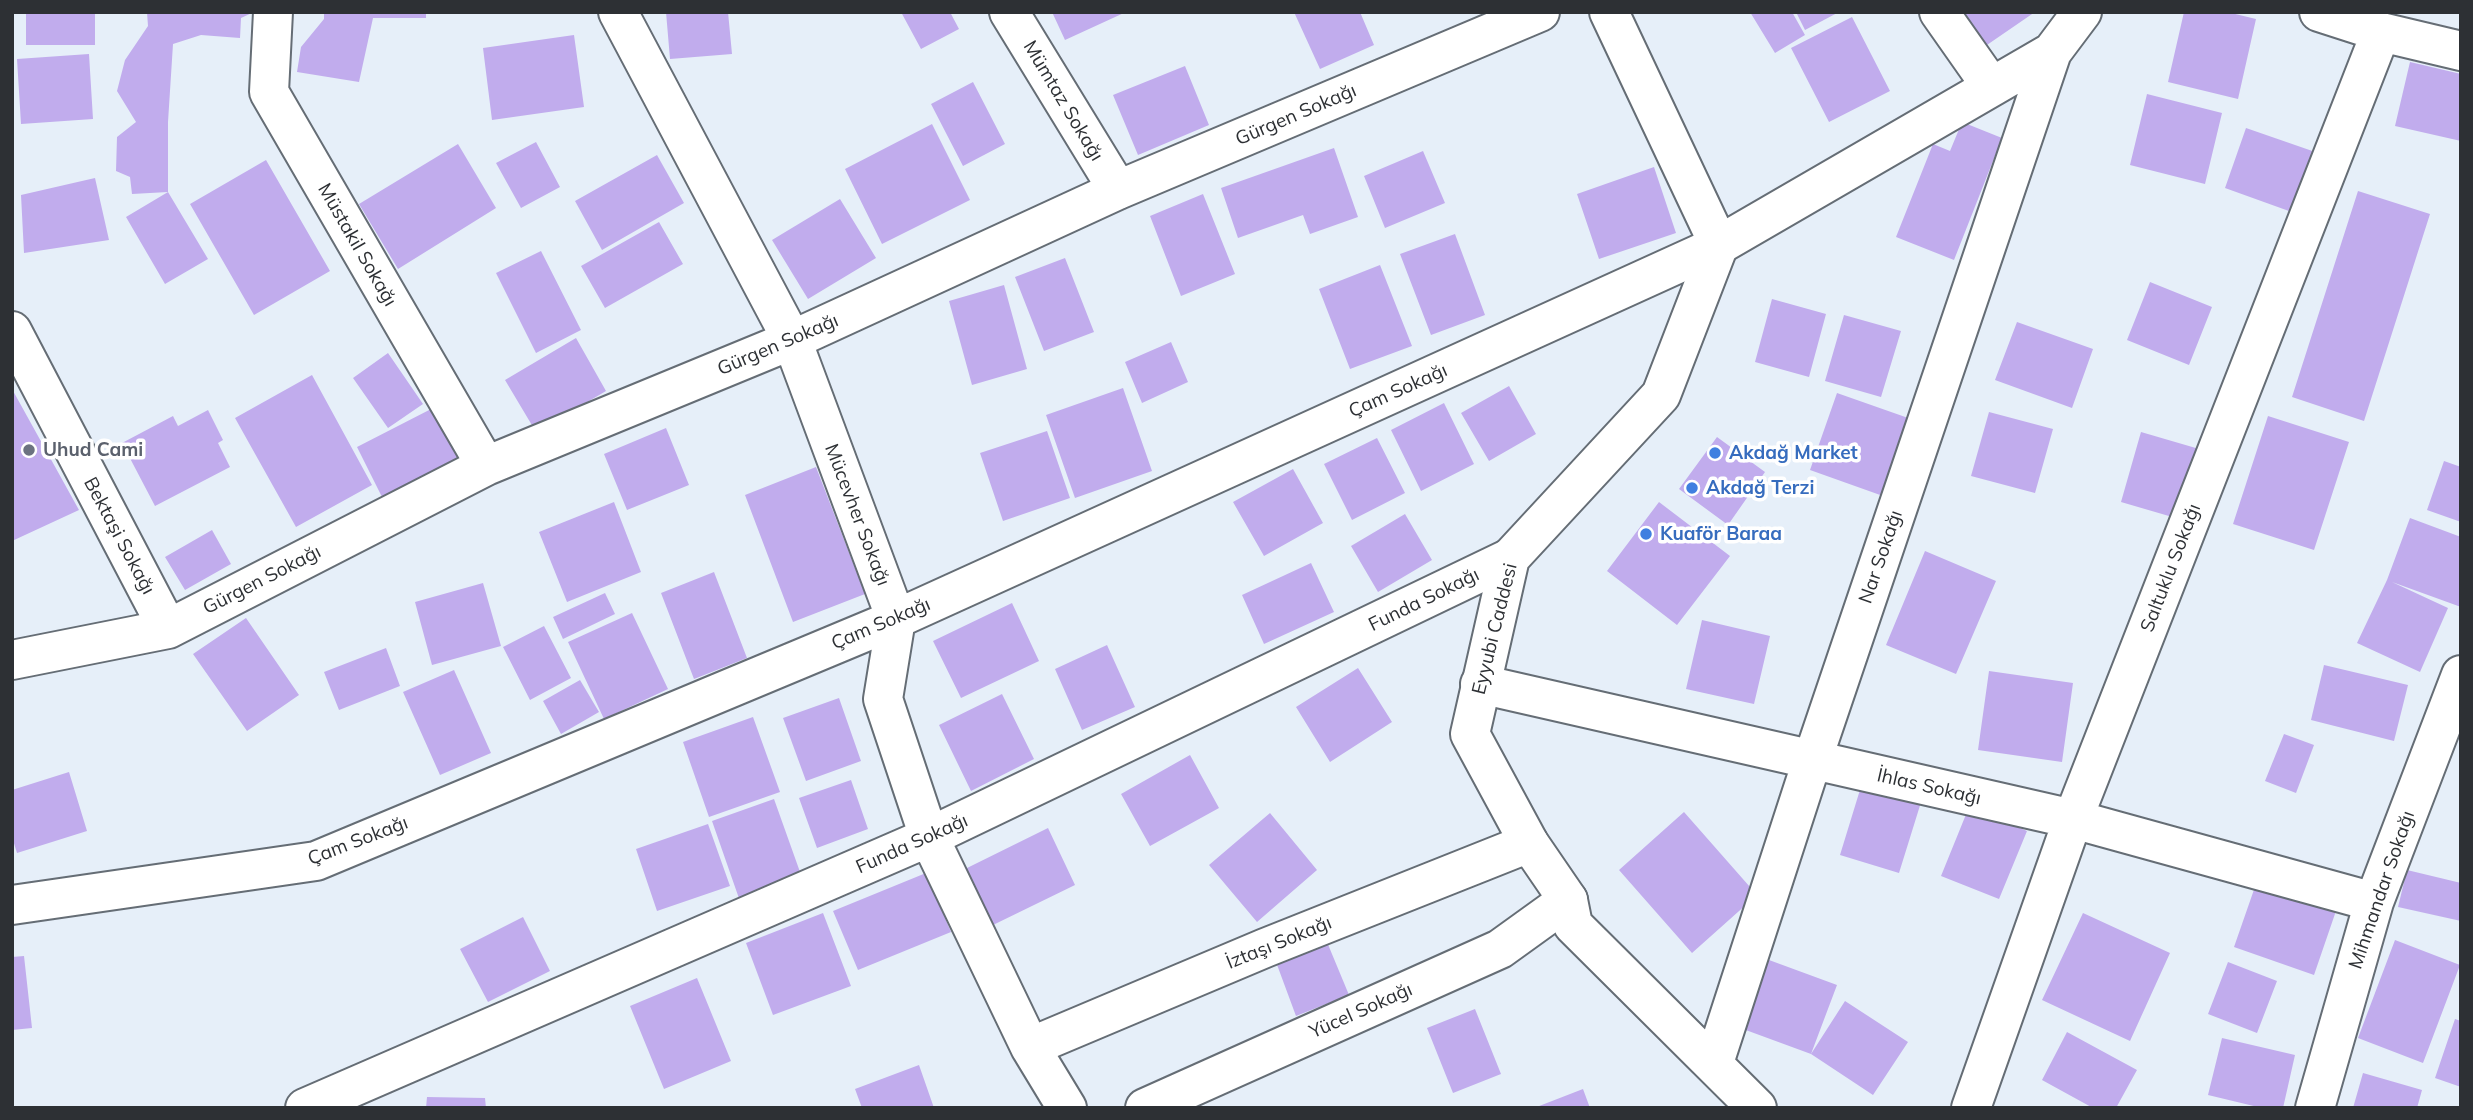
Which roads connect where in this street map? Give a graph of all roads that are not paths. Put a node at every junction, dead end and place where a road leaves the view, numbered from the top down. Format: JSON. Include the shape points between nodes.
{"nodes":[{"id":1,"x":273,"y":12,"type":"edge"},
{"id":2,"x":618,"y":12,"type":"edge"},
{"id":3,"x":1009,"y":12,"type":"edge"},
{"id":4,"x":1540,"y":12,"type":"edge"},
{"id":5,"x":1609,"y":12,"type":"edge"},
{"id":6,"x":1939,"y":12,"type":"edge"},
{"id":7,"x":2082,"y":12,"type":"edge"},
{"id":8,"x":2319,"y":12,"type":"edge"},
{"id":9,"x":2381,"y":32,"type":"junction"},
{"id":10,"x":2461,"y":51,"type":"edge"},
{"id":11,"x":2052,"y":52,"type":"junction"},
{"id":12,"x":1992,"y":86,"type":"junction"},
{"id":13,"x":1118,"y":190,"type":"junction"},
{"id":14,"x":1720,"y":245,"type":"junction"},
{"id":15,"x":12,"y":331,"type":"edge"},
{"id":16,"x":792,"y":340,"type":"junction"},
{"id":17,"x":486,"y":466,"type":"junction"},
{"id":18,"x":1510,"y":558,"type":"junction"},
{"id":19,"x":896,"y":619,"type":"junction"},
{"id":20,"x":168,"y":629,"type":"junction"},
{"id":21,"x":12,"y":660,"type":"edge"},
{"id":22,"x":2461,"y":676,"type":"edge"},
{"id":23,"x":1480,"y":684,"type":"junction"},
{"id":24,"x":1812,"y":761,"type":"junction"},
{"id":25,"x":2073,"y":819,"type":"junction"},
{"id":26,"x":929,"y":837,"type":"junction"},
{"id":27,"x":1529,"y":843,"type":"junction"},
{"id":28,"x":1568,"y":900,"type":"junction"},
{"id":29,"x":2374,"y":902,"type":"junction"},
{"id":30,"x":12,"y":905,"type":"edge"},
{"id":31,"x":1030,"y":1047,"type":"junction"},
{"id":32,"x":1714,"y":1063,"type":"junction"},
{"id":33,"x":305,"y":1108,"type":"edge"},
{"id":34,"x":1067,"y":1108,"type":"edge"},
{"id":35,"x":1145,"y":1108,"type":"edge"},
{"id":36,"x":1757,"y":1108,"type":"edge"},
{"id":37,"x":1971,"y":1108,"type":"edge"},
{"id":38,"x":2315,"y":1108,"type":"edge"}],
"edges":[{"from":1,"to":17,"type":"street","name":"Müstakil Sokağı","via":[[269,92]]},
{"from":2,"to":16,"type":"street","name":"Mücevher Sokağı"},
{"from":3,"to":13,"type":"street","name":"Mümtaz Sokağı"},
{"from":4,"to":13,"type":"street","name":"Gürgen Sokağı"},
{"from":5,"to":14,"type":"street"},
{"from":6,"to":12,"type":"street"},
{"from":7,"to":11,"type":"street"},
{"from":8,"to":9,"type":"street"},
{"from":9,"to":10,"type":"street"},
{"from":9,"to":25,"type":"street","name":"Saltuklu Sokağı"},
{"from":11,"to":12,"type":"street","name":"Çam Sokağı"},
{"from":11,"to":24,"type":"street","name":"Nar Sokağı"},
{"from":12,"to":14,"type":"street","name":"Çam Sokağı"},
{"from":13,"to":16,"type":"street","name":"Gürgen Sokağı"},
{"from":14,"to":18,"type":"street","name":"Eyyubi Caddesi","via":[[1661,395]]},
{"from":14,"to":19,"type":"street","name":"Çam Sokağı"},
{"from":15,"to":20,"type":"street","name":"Bektaşi Sokağı"},
{"from":16,"to":17,"type":"street","name":"Gürgen Sokağı"},
{"from":16,"to":19,"type":"street","name":"Mücevher Sokağı"},
{"from":17,"to":20,"type":"street","name":"Gürgen Sokağı"},
{"from":18,"to":23,"type":"street","name":"Eyyubi Caddesi"},
{"from":18,"to":26,"type":"street","name":"Funda Sokağı"},
{"from":19,"to":26,"type":"street","name":"Mücevher Sokağı","via":[[883,699]]},
{"from":19,"to":30,"type":"street","name":"Çam Sokağı","via":[[316,861]]},
{"from":20,"to":21,"type":"street","name":"Gürgen Sokağı"},
{"from":22,"to":29,"type":"street","name":"Mihmandar Sokağı"},
{"from":23,"to":24,"type":"street","name":"İhlas Sokağı"},
{"from":23,"to":27,"type":"street","name":"Eyyubi Caddesi","via":[[1470,734]]},
{"from":24,"to":25,"type":"street","name":"İhlas Sokağı"},
{"from":24,"to":32,"type":"street","name":"Nar Sokağı"},
{"from":25,"to":29,"type":"street","name":"İhlas Sokağı"},
{"from":25,"to":37,"type":"street","name":"Saltuklu Sokağı"},
{"from":26,"to":31,"type":"street","name":"Mücevher Sokağı"},
{"from":26,"to":33,"type":"street","name":"Funda Sokağı"},
{"from":27,"to":28,"type":"street","name":"Eyyubi Caddesi"},
{"from":27,"to":31,"type":"street","name":"İztaşı Sokağı"},
{"from":28,"to":32,"type":"street","name":"Eyyubi Caddesi","via":[[1573,925]]},
{"from":28,"to":35,"type":"street","name":"Yücel Sokağı","via":[[1500,949]]},
{"from":29,"to":38,"type":"street","name":"Mihmandar Sokağı"},
{"from":31,"to":34,"type":"street","name":"Mücevher Sokağı"},
{"from":32,"to":36,"type":"street","name":"Eyyubi Caddesi"}]}
